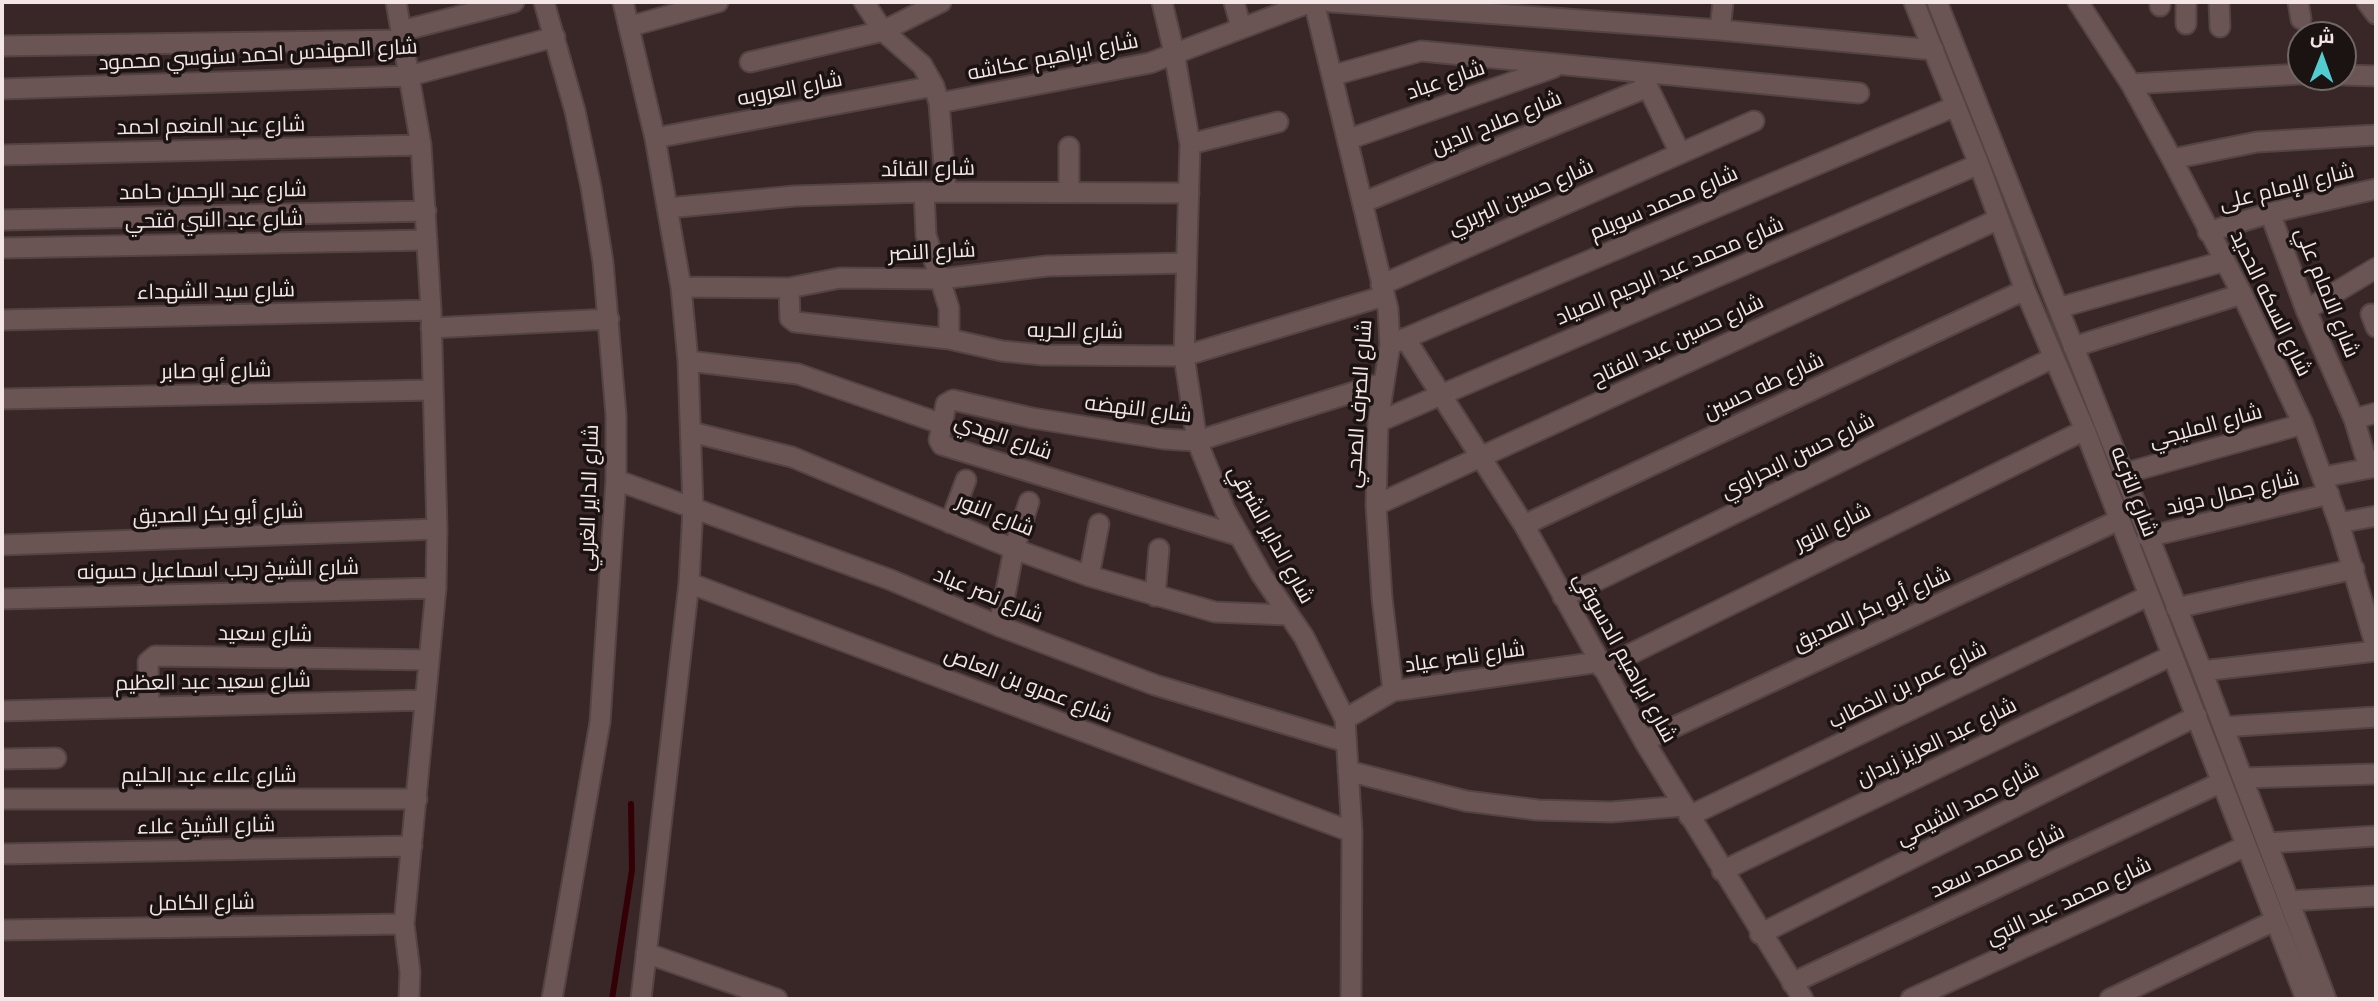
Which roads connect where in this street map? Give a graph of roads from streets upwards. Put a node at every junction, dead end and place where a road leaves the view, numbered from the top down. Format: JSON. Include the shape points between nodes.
{"nodes":[{"id":1,"x":396,"y":2,"type":"edge"},
{"id":2,"x":514,"y":2,"type":"edge"},
{"id":3,"x":544,"y":2,"type":"edge"},
{"id":4,"x":623,"y":2,"type":"edge"},
{"id":5,"x":718,"y":2,"type":"edge"},
{"id":6,"x":864,"y":2,"type":"edge"},
{"id":7,"x":941,"y":2,"type":"edge"},
{"id":8,"x":1162,"y":2,"type":"edge"},
{"id":9,"x":1234,"y":2,"type":"edge"},
{"id":10,"x":1313,"y":2,"type":"edge"},
{"id":11,"x":1331,"y":2,"type":"edge"},
{"id":12,"x":1723,"y":2,"type":"edge"},
{"id":13,"x":1914,"y":2,"type":"edge"},
{"id":14,"x":1937,"y":2,"type":"edge"},
{"id":15,"x":2078,"y":2,"type":"edge"},
{"id":16,"x":2186,"y":2,"type":"edge"},
{"id":17,"x":2219,"y":2,"type":"edge"},
{"id":18,"x":2367,"y":2,"type":"edge"},
{"id":19,"x":2376,"y":14,"type":"edge"},
{"id":20,"x":2186,"y":24,"type":"dead end"},
{"id":21,"x":631,"y":26,"type":"junction"},
{"id":22,"x":1241,"y":27,"type":"junction"},
{"id":23,"x":2220,"y":27,"type":"dead end"},
{"id":24,"x":1720,"y":30,"type":"junction"},
{"id":25,"x":883,"y":31,"type":"junction"},
{"id":26,"x":402,"y":35,"type":"junction"},
{"id":27,"x":555,"y":37,"type":"junction"},
{"id":28,"x":2,"y":46,"type":"edge"},
{"id":29,"x":1934,"y":50,"type":"junction"},
{"id":30,"x":1174,"y":52,"type":"junction"},
{"id":31,"x":750,"y":62,"type":"dead end"},
{"id":32,"x":1559,"y":66,"type":"junction"},
{"id":33,"x":1334,"y":75,"type":"junction"},
{"id":34,"x":2287,"y":75,"type":"edge"},
{"id":35,"x":2357,"y":75,"type":"edge"},
{"id":36,"x":409,"y":76,"type":"junction"},
{"id":37,"x":2376,"y":76,"type":"edge"},
{"id":38,"x":1644,"y":80,"type":"junction"},
{"id":39,"x":2131,"y":84,"type":"junction"},
{"id":40,"x":2,"y":89,"type":"edge"},
{"id":41,"x":1858,"y":93,"type":"dead end"},
{"id":42,"x":936,"y":94,"type":"junction"},
{"id":43,"x":1956,"y":106,"type":"junction"},
{"id":44,"x":1754,"y":121,"type":"dead end"},
{"id":45,"x":1278,"y":122,"type":"dead end"},
{"id":46,"x":2376,"y":135,"type":"edge"},
{"id":47,"x":655,"y":138,"type":"junction"},
{"id":48,"x":1349,"y":139,"type":"junction"},
{"id":49,"x":1190,"y":144,"type":"junction"},
{"id":50,"x":421,"y":145,"type":"junction"},
{"id":51,"x":1069,"y":147,"type":"dead end"},
{"id":52,"x":1680,"y":153,"type":"junction"},
{"id":53,"x":2,"y":155,"type":"edge"},
{"id":54,"x":2172,"y":159,"type":"junction"},
{"id":55,"x":1979,"y":164,"type":"junction"},
{"id":56,"x":2376,"y":189,"type":"edge"},
{"id":57,"x":924,"y":192,"type":"junction"},
{"id":58,"x":946,"y":192,"type":"junction"},
{"id":59,"x":1069,"y":192,"type":"junction"},
{"id":60,"x":1189,"y":193,"type":"junction"},
{"id":61,"x":1364,"y":202,"type":"junction"},
{"id":62,"x":668,"y":208,"type":"junction"},
{"id":63,"x":426,"y":211,"type":"junction"},
{"id":64,"x":2270,"y":213,"type":"junction"},
{"id":65,"x":2,"y":219,"type":"edge"},
{"id":66,"x":1999,"y":219,"type":"junction"},
{"id":67,"x":2208,"y":232,"type":"junction"},
{"id":68,"x":427,"y":240,"type":"junction"},
{"id":69,"x":2,"y":248,"type":"edge"},
{"id":70,"x":2225,"y":261,"type":"junction"},
{"id":71,"x":1186,"y":262,"type":"junction"},
{"id":72,"x":2376,"y":268,"type":"edge"},
{"id":73,"x":941,"y":279,"type":"junction"},
{"id":74,"x":681,"y":287,"type":"junction"},
{"id":75,"x":789,"y":288,"type":"junction"},
{"id":76,"x":1383,"y":290,"type":"junction"},
{"id":77,"x":2025,"y":290,"type":"junction"},
{"id":78,"x":2242,"y":294,"type":"junction"},
{"id":79,"x":2058,"y":308,"type":"junction"},
{"id":80,"x":2306,"y":310,"type":"junction"},
{"id":81,"x":431,"y":319,"type":"junction"},
{"id":82,"x":609,"y":319,"type":"junction"},
{"id":83,"x":2,"y":320,"type":"edge"},
{"id":84,"x":949,"y":339,"type":"junction"},
{"id":85,"x":1398,"y":341,"type":"junction"},
{"id":86,"x":2073,"y":347,"type":"junction"},
{"id":87,"x":1184,"y":356,"type":"junction"},
{"id":88,"x":2053,"y":358,"type":"junction"},
{"id":89,"x":688,"y":361,"type":"junction"},
{"id":90,"x":1383,"y":383,"type":"junction"},
{"id":91,"x":431,"y":390,"type":"junction"},
{"id":92,"x":1441,"y":394,"type":"junction"},
{"id":93,"x":2,"y":400,"type":"edge"},
{"id":94,"x":2376,"y":413,"type":"edge"},
{"id":95,"x":2354,"y":419,"type":"junction"},
{"id":96,"x":1378,"y":422,"type":"junction"},
{"id":97,"x":942,"y":424,"type":"junction"},
{"id":98,"x":2303,"y":424,"type":"junction"},
{"id":99,"x":2085,"y":430,"type":"junction"},
{"id":100,"x":691,"y":432,"type":"junction"},
{"id":101,"x":1197,"y":441,"type":"junction"},
{"id":102,"x":1481,"y":456,"type":"junction"},
{"id":103,"x":2373,"y":468,"type":"edge"},
{"id":104,"x":2122,"y":474,"type":"junction"},
{"id":105,"x":616,"y":480,"type":"junction"},
{"id":106,"x":965,"y":480,"type":"dead end"},
{"id":107,"x":2326,"y":486,"type":"junction"},
{"id":108,"x":1029,"y":502,"type":"dead end"},
{"id":109,"x":1376,"y":505,"type":"junction"},
{"id":110,"x":693,"y":508,"type":"junction"},
{"id":111,"x":2376,"y":516,"type":"edge"},
{"id":112,"x":2119,"y":520,"type":"junction"},
{"id":113,"x":950,"y":523,"type":"junction"},
{"id":114,"x":2339,"y":523,"type":"junction"},
{"id":115,"x":1099,"y":524,"type":"dead end"},
{"id":116,"x":1524,"y":525,"type":"junction"},
{"id":117,"x":437,"y":529,"type":"junction"},
{"id":118,"x":1240,"y":536,"type":"junction"},
{"id":119,"x":2147,"y":537,"type":"junction"},
{"id":120,"x":2,"y":545,"type":"edge"},
{"id":121,"x":1159,"y":548,"type":"dead end"},
{"id":122,"x":1014,"y":549,"type":"junction"},
{"id":123,"x":2354,"y":569,"type":"junction"},
{"id":124,"x":1089,"y":576,"type":"junction"},
{"id":125,"x":689,"y":583,"type":"junction"},
{"id":126,"x":436,"y":588,"type":"junction"},
{"id":127,"x":2368,"y":592,"type":"edge"},
{"id":128,"x":1155,"y":596,"type":"junction"},
{"id":129,"x":2148,"y":596,"type":"junction"},
{"id":130,"x":1563,"y":597,"type":"junction"},
{"id":131,"x":2,"y":599,"type":"edge"},
{"id":132,"x":2176,"y":608,"type":"junction"},
{"id":133,"x":1288,"y":615,"type":"junction"},
{"id":134,"x":999,"y":626,"type":"junction"},
{"id":135,"x":2376,"y":649,"type":"edge"},
{"id":136,"x":2171,"y":656,"type":"junction"},
{"id":137,"x":429,"y":660,"type":"junction"},
{"id":138,"x":1601,"y":665,"type":"junction"},
{"id":139,"x":2202,"y":671,"type":"junction"},
{"id":140,"x":1393,"y":691,"type":"junction"},
{"id":141,"x":425,"y":700,"type":"junction"},
{"id":142,"x":149,"y":707,"type":"junction"},
{"id":143,"x":2,"y":711,"type":"edge"},
{"id":144,"x":2197,"y":716,"type":"junction"},
{"id":145,"x":2376,"y":717,"type":"edge"},
{"id":146,"x":1345,"y":719,"type":"junction"},
{"id":147,"x":2223,"y":727,"type":"junction"},
{"id":148,"x":1346,"y":741,"type":"junction"},
{"id":149,"x":1644,"y":741,"type":"junction"},
{"id":150,"x":56,"y":758,"type":"dead end"},
{"id":151,"x":2,"y":759,"type":"edge"},
{"id":152,"x":1348,"y":771,"type":"junction"},
{"id":153,"x":2376,"y":774,"type":"edge"},
{"id":154,"x":2243,"y":778,"type":"junction"},
{"id":155,"x":2222,"y":782,"type":"junction"},
{"id":156,"x":2,"y":799,"type":"edge"},
{"id":157,"x":416,"y":799,"type":"junction"},
{"id":158,"x":1686,"y":811,"type":"junction"},
{"id":159,"x":1352,"y":832,"type":"junction"},
{"id":160,"x":2376,"y":836,"type":"edge"},
{"id":161,"x":2268,"y":843,"type":"junction"},
{"id":162,"x":412,"y":846,"type":"junction"},
{"id":163,"x":2246,"y":846,"type":"junction"},
{"id":164,"x":2,"y":854,"type":"edge"},
{"id":165,"x":1722,"y":871,"type":"junction"},
{"id":166,"x":2376,"y":896,"type":"edge"},
{"id":167,"x":2289,"y":901,"type":"junction"},
{"id":168,"x":2274,"y":921,"type":"junction"},
{"id":169,"x":404,"y":924,"type":"junction"},
{"id":170,"x":2,"y":930,"type":"edge"},
{"id":171,"x":1760,"y":934,"type":"junction"},
{"id":172,"x":646,"y":953,"type":"junction"},
{"id":173,"x":1798,"y":991,"type":"edge"},
{"id":174,"x":408,"y":999,"type":"edge"},
{"id":175,"x":552,"y":999,"type":"edge"},
{"id":176,"x":640,"y":999,"type":"edge"},
{"id":177,"x":777,"y":999,"type":"edge"},
{"id":178,"x":1351,"y":999,"type":"edge"},
{"id":179,"x":1911,"y":999,"type":"edge"},
{"id":180,"x":2110,"y":999,"type":"edge"},
{"id":181,"x":2306,"y":999,"type":"edge"},
{"id":182,"x":2326,"y":999,"type":"edge"}],
"edges":[{"from":1,"to":26,"type":"street"},
{"from":2,"to":26,"type":"street"},
{"from":3,"to":27,"type":"street","name":"شارع الداير الغربي"},
{"from":4,"to":21,"type":"street"},
{"from":5,"to":21,"type":"street"},
{"from":6,"to":25,"type":"street"},
{"from":7,"to":25,"type":"street"},
{"from":8,"to":30,"type":"street","name":"شارع الداير الشرقي"},
{"from":9,"to":22,"type":"street"},
{"from":10,"to":22,"type":"street","name":"شارع ابراهيم عكاشه"},
{"from":10,"to":33,"type":"street","name":"شارع الصرف الصحي"},
{"from":11,"to":24,"type":"street"},
{"from":12,"to":24,"type":"street"},
{"from":13,"to":29,"type":"street","name":"شارع الترعه"},
{"from":14,"to":79,"type":"street","name":"شارع الترعه"},
{"from":15,"to":39,"type":"street","name":"شارع السكه الحديد"},
{"from":16,"to":20,"type":"street"},
{"from":17,"to":23,"type":"street"},
{"from":18,"to":19,"type":"street"},
{"from":21,"to":47,"type":"street"},
{"from":22,"to":30,"type":"street","name":"شارع ابراهيم عكاشه"},
{"from":24,"to":29,"type":"street"},
{"from":25,"to":31,"type":"street"},
{"from":25,"to":42,"type":"street","via":[[914,55]]},
{"from":26,"to":28,"type":"street"},
{"from":26,"to":36,"type":"street"},
{"from":27,"to":36,"type":"street","name":"شارع المهندس احمد سنوسي محمود"},
{"from":27,"to":82,"type":"street","name":"شارع الداير الغربي","via":[[591,187]]},
{"from":29,"to":43,"type":"street","name":"شارع الترعه"},
{"from":30,"to":42,"type":"street","name":"شارع ابراهيم عكاشه","via":[[1150,63]]},
{"from":30,"to":49,"type":"street","name":"شارع الداير الشرقي"},
{"from":32,"to":33,"type":"street","via":[[1421,51]]},
{"from":32,"to":38,"type":"street"},
{"from":32,"to":48,"type":"street","name":"شارع عباد"},
{"from":33,"to":48,"type":"street","name":"شارع الصرف الصحي"},
{"from":34,"to":39,"type":"street"},
{"from":35,"to":37,"type":"street"},
{"from":36,"to":40,"type":"street","name":"شارع المهندس احمد سنوسي محمود"},
{"from":36,"to":50,"type":"street"},
{"from":38,"to":41,"type":"street"},
{"from":38,"to":52,"type":"street"},
{"from":38,"to":61,"type":"street","name":"شارع صلاح الدين"},
{"from":39,"to":54,"type":"street","name":"شارع السكه الحديد"},
{"from":42,"to":47,"type":"street","name":"شارع العروبه"},
{"from":42,"to":58,"type":"street"},
{"from":43,"to":55,"type":"street","name":"شارع الترعه"},
{"from":43,"to":85,"type":"street","name":"شارع محمد سويلم"},
{"from":44,"to":52,"type":"street","name":"شارع حسين البربري"},
{"from":45,"to":49,"type":"street"},
{"from":46,"to":54,"type":"street","via":[[2257,142]]},
{"from":47,"to":62,"type":"street"},
{"from":48,"to":61,"type":"street","name":"شارع الصرف الصحي"},
{"from":49,"to":60,"type":"street","name":"شارع الداير الشرقي"},
{"from":50,"to":53,"type":"street","name":"شارع عبد المنعم احمد"},
{"from":50,"to":63,"type":"street"},
{"from":51,"to":59,"type":"street"},
{"from":52,"to":76,"type":"street","name":"شارع حسين البربري"},
{"from":54,"to":67,"type":"street","name":"شارع السكه الحديد"},
{"from":55,"to":66,"type":"street","name":"شارع الترعه"},
{"from":55,"to":92,"type":"street","name":"شارع محمد عبد الرحيم الصياد"},
{"from":56,"to":64,"type":"street","name":"شارع الإمام على"},
{"from":57,"to":58,"type":"street","name":"شارع القائد"},
{"from":57,"to":62,"type":"street","name":"شارع القائد"},
{"from":57,"to":73,"type":"street","via":[[926,234]]},
{"from":58,"to":59,"type":"street","name":"شارع القائد"},
{"from":59,"to":60,"type":"street","name":"شارع القائد"},
{"from":60,"to":71,"type":"street","name":"شارع الداير الشرقي"},
{"from":61,"to":76,"type":"street","name":"شارع الصرف الصحي"},
{"from":62,"to":74,"type":"street"},
{"from":63,"to":65,"type":"street","name":"شارع عبد الرحمن حامد"},
{"from":63,"to":68,"type":"street"},
{"from":64,"to":67,"type":"street","name":"شارع الإمام على"},
{"from":64,"to":80,"type":"street","name":"شارع الامام علي"},
{"from":66,"to":77,"type":"street","name":"شارع الترعه"},
{"from":66,"to":102,"type":"street","name":"شارع حسين عبد الفتاح"},
{"from":67,"to":70,"type":"street","name":"شارع السكه الحديد"},
{"from":68,"to":69,"type":"street","name":"شارع عبد النبي فتحي"},
{"from":68,"to":81,"type":"street"},
{"from":70,"to":78,"type":"street","name":"شارع السكه الحديد"},
{"from":70,"to":79,"type":"street"},
{"from":71,"to":73,"type":"street","name":"شارع النصر","via":[[1047,266]]},
{"from":71,"to":87,"type":"street","name":"شارع الداير الشرقي"},
{"from":72,"to":80,"type":"street"},
{"from":73,"to":75,"type":"street","name":"شارع النصر","via":[[840,278]]},
{"from":73,"to":84,"type":"street","via":[[950,317]]},
{"from":74,"to":75,"type":"street","name":"شارع النصر"},
{"from":74,"to":89,"type":"street"},
{"from":75,"to":84,"type":"street","name":"شارع الحريه","via":[[790,318],[795,322]]},
{"from":76,"to":85,"type":"street","name":"شارع الصرف الصحي"},
{"from":76,"to":87,"type":"street","name":"شارع الحريه"},
{"from":77,"to":88,"type":"street","name":"شارع الترعه"},
{"from":77,"to":116,"type":"street","name":"شارع طه حسين"},
{"from":78,"to":86,"type":"street"},
{"from":78,"to":98,"type":"street","name":"شارع السكه الحديد"},
{"from":79,"to":86,"type":"street","name":"شارع الترعه"},
{"from":80,"to":95,"type":"street","name":"شارع الامام علي"},
{"from":81,"to":82,"type":"street","name":"شارع سيد الشهداء"},
{"from":81,"to":83,"type":"street","name":"شارع سيد الشهداء"},
{"from":81,"to":91,"type":"street"},
{"from":82,"to":105,"type":"street","name":"شارع الداير الغربي"},
{"from":84,"to":87,"type":"street","name":"شارع الحريه","via":[[1023,354]]},
{"from":85,"to":90,"type":"street","name":"شارع الصرف الصحي"},
{"from":85,"to":92,"type":"street","name":"شارع ابراهيم الدسوقي"},
{"from":86,"to":104,"type":"street","name":"شارع الترعه"},
{"from":87,"to":101,"type":"street","name":"شارع الداير الشرقي"},
{"from":88,"to":99,"type":"street","name":"شارع الترعه"},
{"from":88,"to":130,"type":"street","name":"شارع حسن البحراوي"},
{"from":89,"to":97,"type":"street","name":"شارع الهدي","via":[[798,374]]},
{"from":89,"to":100,"type":"street"},
{"from":90,"to":96,"type":"street","name":"شارع الصرف الصحي"},
{"from":90,"to":101,"type":"street","name":"شارع النهضه"},
{"from":91,"to":93,"type":"street","name":"شارع أبو صابر"},
{"from":91,"to":117,"type":"street"},
{"from":92,"to":96,"type":"street","name":"شارع محمد عبد الرحيم الصياد"},
{"from":92,"to":102,"type":"street","name":"شارع ابراهيم الدسوقي"},
{"from":94,"to":95,"type":"street"},
{"from":95,"to":103,"type":"street","name":"شارع الامام علي"},
{"from":96,"to":109,"type":"street","name":"شارع الصرف الصحي"},
{"from":97,"to":101,"type":"street","name":"شارع النهضه","via":[[946,404],[953,400],[1045,420]]},
{"from":97,"to":118,"type":"street","name":"شارع الهدي","via":[[942,445]]},
{"from":98,"to":104,"type":"street","name":"شارع المليجي"},
{"from":98,"to":107,"type":"street","name":"شارع السكه الحديد"},
{"from":99,"to":112,"type":"street","name":"شارع الترعه"},
{"from":99,"to":138,"type":"street","name":"شارع النور"},
{"from":100,"to":110,"type":"street"},
{"from":100,"to":113,"type":"street","name":"شارع النور","via":[[792,457]]},
{"from":101,"to":118,"type":"street","name":"شارع الداير الشرقي","via":[[1217,494]]},
{"from":102,"to":109,"type":"street","name":"شارع حسين عبد الفتاح"},
{"from":102,"to":116,"type":"street","name":"شارع ابراهيم الدسوقي"},
{"from":103,"to":107,"type":"street","name":"شارع جمال دوند"},
{"from":104,"to":119,"type":"street","name":"شارع الترعه"},
{"from":105,"to":110,"type":"street","name":"شارع نصر عياد"},
{"from":105,"to":175,"type":"street","name":"شارع الداير الغربي","via":[[600,722]]},
{"from":106,"to":113,"type":"street"},
{"from":107,"to":114,"type":"street","name":"شارع السكه الحديد"},
{"from":107,"to":119,"type":"street","name":"شارع جمال دوند"},
{"from":108,"to":122,"type":"street"},
{"from":109,"to":140,"type":"street","name":"شارع الصرف الصحي"},
{"from":110,"to":125,"type":"street"},
{"from":110,"to":134,"type":"street","name":"شارع نصر عياد","via":[[891,580]]},
{"from":111,"to":114,"type":"street"},
{"from":112,"to":129,"type":"street","name":"شارع الترعه"},
{"from":112,"to":149,"type":"street","name":"شارع أبو بكر الصديق"},
{"from":113,"to":122,"type":"street","name":"شارع النور"},
{"from":114,"to":123,"type":"street","name":"شارع السكه الحديد"},
{"from":115,"to":124,"type":"street"},
{"from":116,"to":130,"type":"street","name":"شارع ابراهيم الدسوقي"},
{"from":117,"to":120,"type":"street","name":"شارع أبو بكر الصديق"},
{"from":117,"to":126,"type":"street"},
{"from":118,"to":133,"type":"street","name":"شارع الداير الشرقي"},
{"from":119,"to":132,"type":"street","name":"شارع الترعه"},
{"from":121,"to":128,"type":"street"},
{"from":122,"to":124,"type":"street","name":"شارع النور"},
{"from":122,"to":134,"type":"street"},
{"from":123,"to":127,"type":"street","name":"شارع السكه الحديد"},
{"from":123,"to":132,"type":"street"},
{"from":124,"to":128,"type":"street","name":"شارع النور"},
{"from":125,"to":159,"type":"street","name":"شارع عمرو بن العاص"},
{"from":125,"to":172,"type":"street"},
{"from":126,"to":131,"type":"street","name":"شارع الشيخ رجب اسماعيل حسونه"},
{"from":126,"to":137,"type":"street"},
{"from":127,"to":135,"type":"street","name":"شارع السكه الحديد"},
{"from":128,"to":133,"type":"street","name":"شارع النور","via":[[1215,612]]},
{"from":129,"to":136,"type":"street","name":"شارع الترعه"},
{"from":129,"to":158,"type":"street","name":"شارع عمر بن الخطاب"},
{"from":130,"to":138,"type":"street","name":"شارع ابراهيم الدسوقي"},
{"from":132,"to":139,"type":"street","name":"شارع الترعه"},
{"from":133,"to":146,"type":"street","name":"شارع الداير الشرقي"},
{"from":134,"to":148,"type":"street","name":"شارع نصر عياد","via":[[1155,685]]},
{"from":135,"to":139,"type":"street"},
{"from":136,"to":144,"type":"street","name":"شارع الترعه"},
{"from":136,"to":165,"type":"street","name":"شارع عبد العزيز زيدان"},
{"from":137,"to":141,"type":"street"},
{"from":137,"to":142,"type":"street","name":"شارع سعيد","via":[[155,656],[148,662]]},
{"from":138,"to":140,"type":"street","name":"شارع ناصر عياد"},
{"from":138,"to":149,"type":"street","name":"شارع ابراهيم الدسوقي"},
{"from":139,"to":147,"type":"street","name":"شارع الترعه"},
{"from":140,"to":146,"type":"street","name":"شارع ناصر عياد"},
{"from":141,"to":142,"type":"street","name":"شارع سعيد عبد العظيم"},
{"from":141,"to":157,"type":"street"},
{"from":142,"to":143,"type":"street","name":"شارع سعيد عبد العظيم"},
{"from":144,"to":155,"type":"street","name":"شارع الترعه"},
{"from":144,"to":171,"type":"street","name":"شارع حمد الشيمي"},
{"from":145,"to":147,"type":"street"},
{"from":146,"to":148,"type":"street","name":"شارع الداير الشرقي"},
{"from":147,"to":154,"type":"street","name":"شارع الترعه"},
{"from":148,"to":152,"type":"street","name":"شارع الداير الشرقي"},
{"from":149,"to":158,"type":"street","name":"شارع ابراهيم الدسوقي"},
{"from":150,"to":151,"type":"street"},
{"from":152,"to":158,"type":"street","via":[[1466,801],[1538,810]]},
{"from":152,"to":159,"type":"street","name":"شارع الداير الشرقي"},
{"from":153,"to":154,"type":"street"},
{"from":154,"to":161,"type":"street","name":"شارع الترعه"},
{"from":155,"to":163,"type":"street","name":"شارع الترعه"},
{"from":155,"to":173,"type":"street","name":"شارع محمد سعد"},
{"from":156,"to":157,"type":"street","name":"شارع علاء عبد الحليم"},
{"from":157,"to":162,"type":"street"},
{"from":158,"to":165,"type":"street","name":"شارع ابراهيم الدسوقي"},
{"from":159,"to":178,"type":"street","name":"شارع الداير الشرقي"},
{"from":160,"to":161,"type":"street"},
{"from":161,"to":167,"type":"street","name":"شارع الترعه"},
{"from":162,"to":164,"type":"street","name":"شارع الشيخ علاء"},
{"from":162,"to":169,"type":"street"},
{"from":163,"to":168,"type":"street","name":"شارع الترعه"},
{"from":163,"to":179,"type":"street","name":"شارع محمد عبد النبي"},
{"from":165,"to":171,"type":"street","name":"شارع ابراهيم الدسوقي"},
{"from":166,"to":167,"type":"street"},
{"from":167,"to":182,"type":"street","name":"شارع الترعه"},
{"from":168,"to":180,"type":"street"},
{"from":168,"to":181,"type":"street","name":"شارع الترعه"},
{"from":169,"to":170,"type":"street","name":"شارع الكامل"},
{"from":169,"to":174,"type":"street"},
{"from":171,"to":173,"type":"street","name":"شارع ابراهيم الدسوقي"},
{"from":172,"to":176,"type":"street"},
{"from":172,"to":177,"type":"street"}]}
